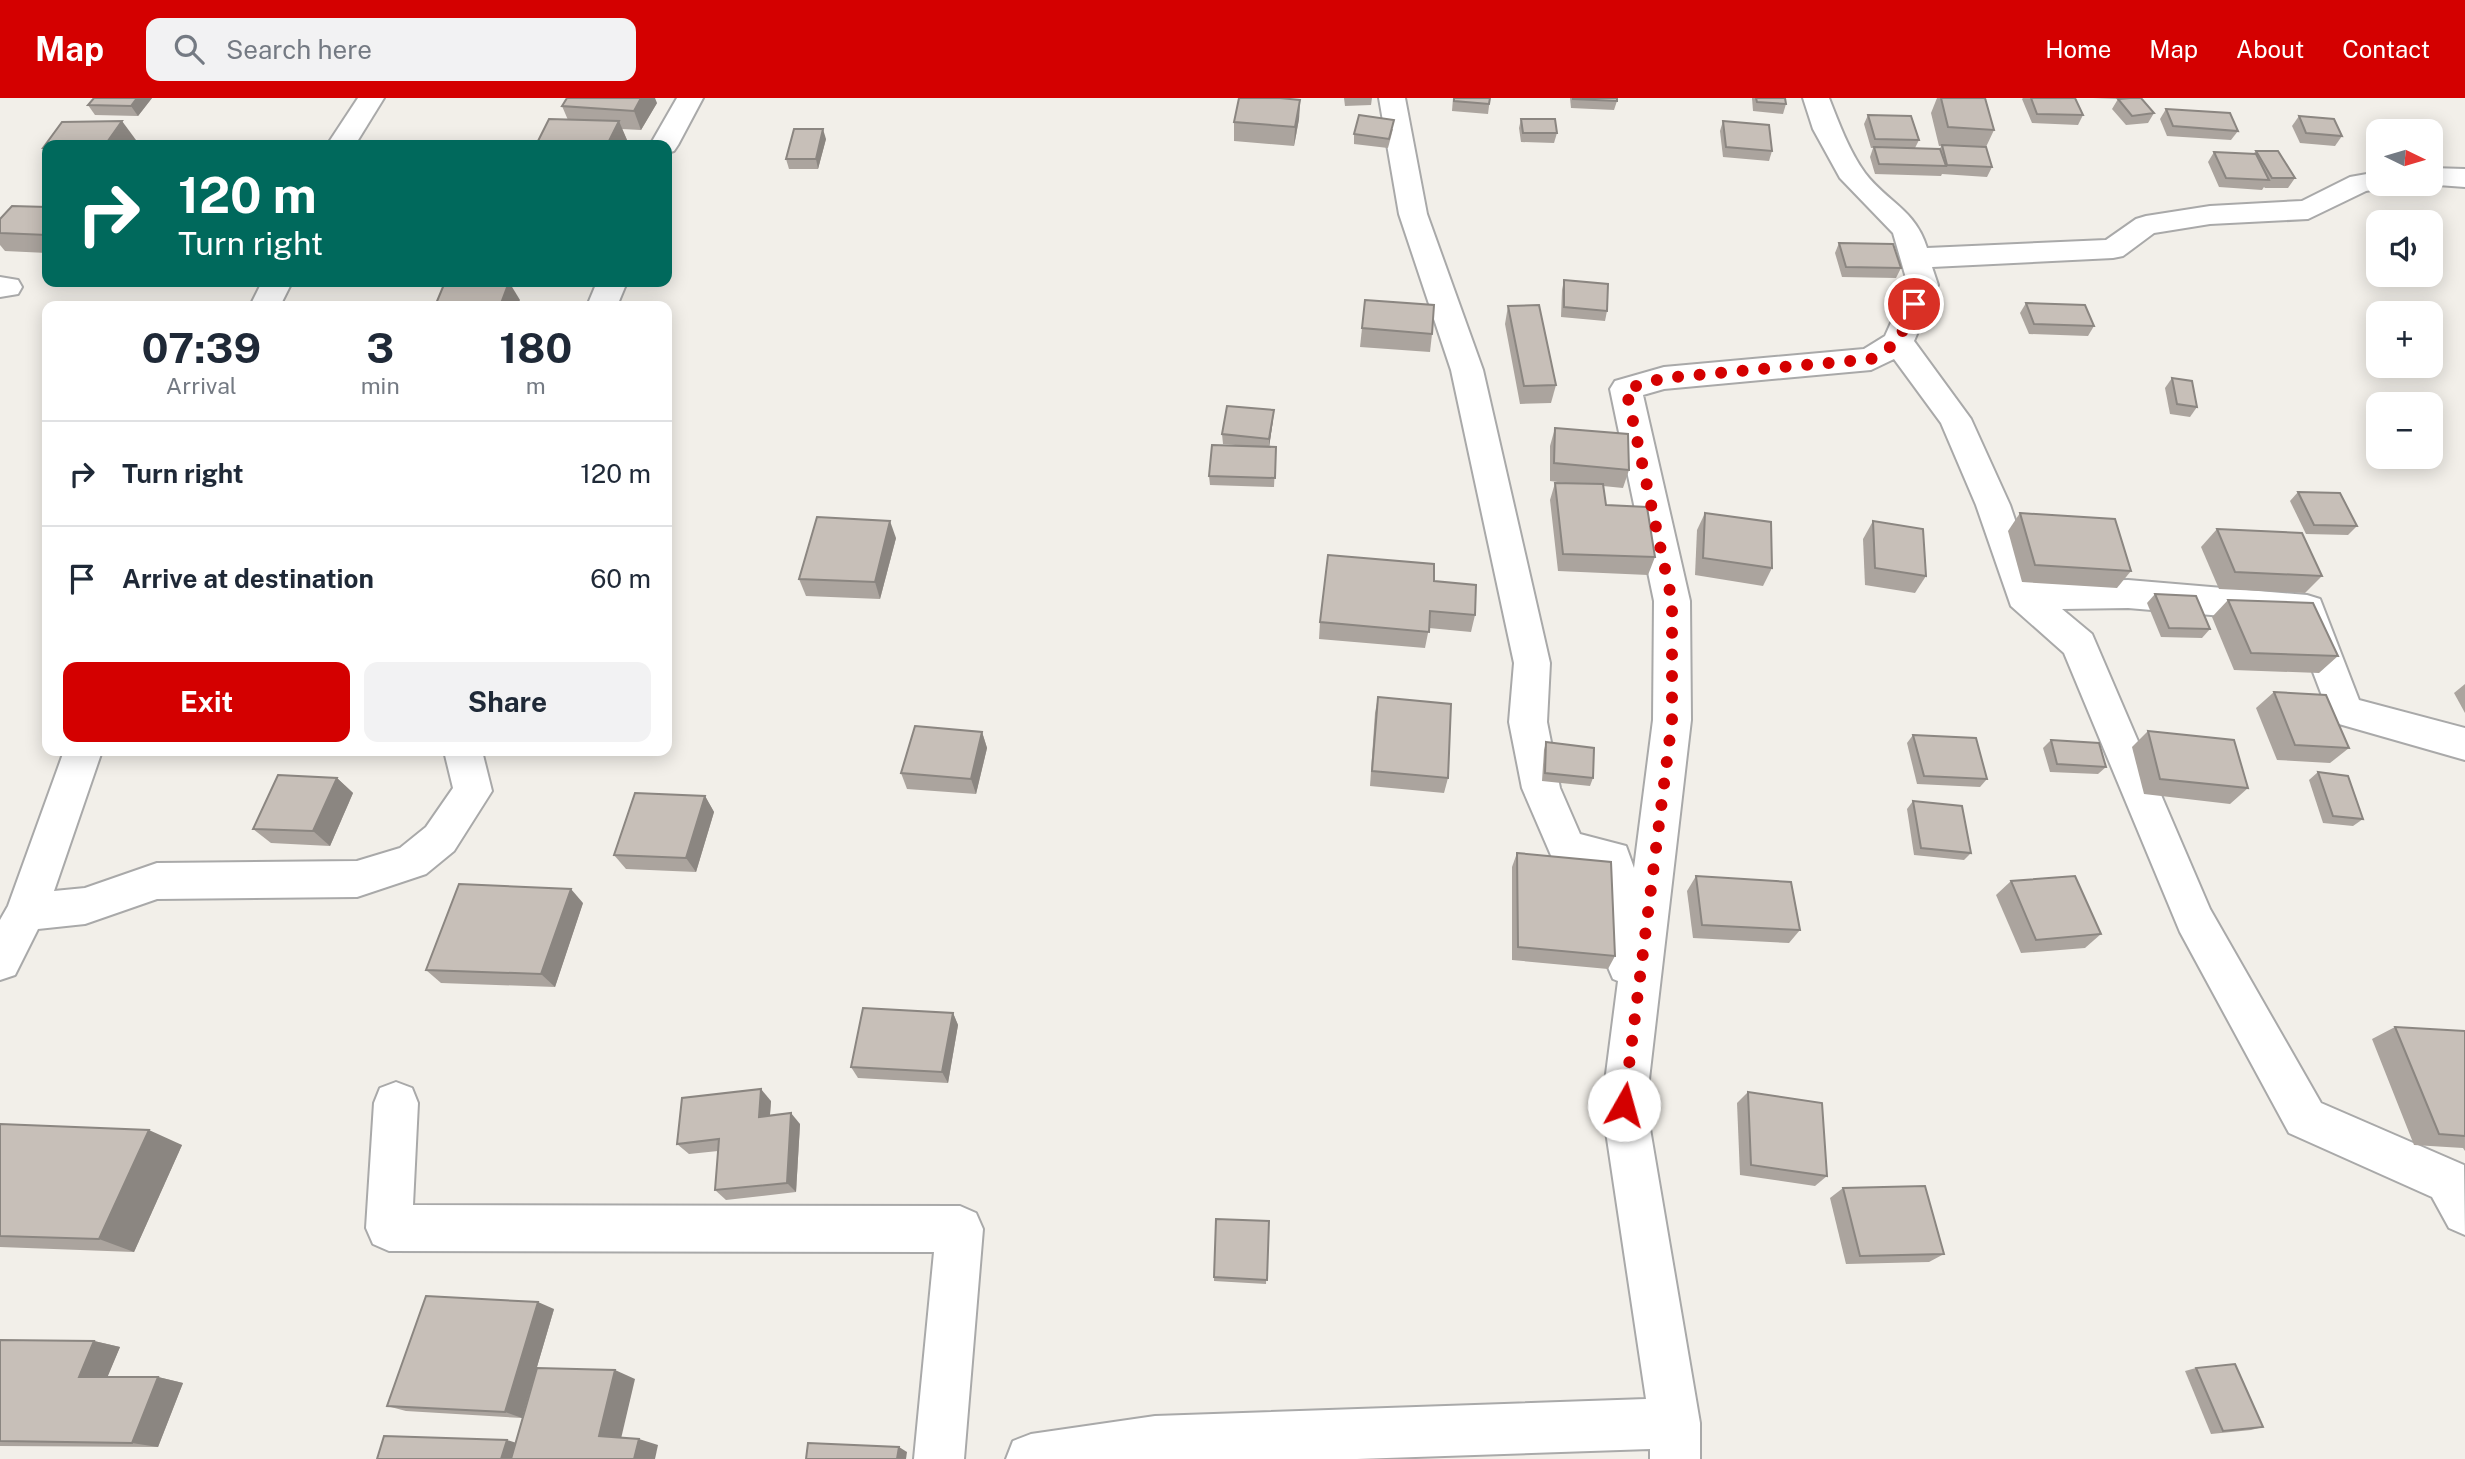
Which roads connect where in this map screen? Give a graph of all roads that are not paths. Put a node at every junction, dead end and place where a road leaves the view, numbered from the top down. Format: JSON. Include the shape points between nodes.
{"nodes":[{"id":1,"x":371,"y":98,"type":"edge"},
{"id":2,"x":690,"y":98,"type":"edge"},
{"id":3,"x":1392,"y":98,"type":"edge"},
{"id":4,"x":1816,"y":98,"type":"edge"},
{"id":5,"x":344,"y":140,"type":"edge"},
{"id":6,"x":667,"y":140,"type":"edge"},
{"id":7,"x":2443,"y":177,"type":"edge"},
{"id":8,"x":2465,"y":178,"type":"edge"},
{"id":9,"x":2366,"y":182,"type":"edge"},
{"id":10,"x":1915,"y":258,"type":"junction"},
{"id":11,"x":1898,"y":342,"type":"junction"},
{"id":12,"x":2023,"y":596,"type":"junction"},
{"id":13,"x":2465,"y":744,"type":"edge"},
{"id":14,"x":81,"y":756,"type":"edge"},
{"id":15,"x":464,"y":756,"type":"edge"},
{"id":16,"x":26,"y":912,"type":"junction"},
{"id":17,"x":0,"y":961,"type":"edge"},
{"id":18,"x":1635,"y":1012,"type":"junction"},
{"id":19,"x":396,"y":1103,"type":"dead end"},
{"id":20,"x":2465,"y":1212,"type":"edge"},
{"id":21,"x":1675,"y":1441,"type":"edge"},
{"id":22,"x":939,"y":1459,"type":"edge"},
{"id":23,"x":1031,"y":1459,"type":"edge"}],
"edges":[{"from":1,"to":5,"type":"street"},
{"from":2,"to":6,"type":"street"},
{"from":3,"to":18,"type":"street","via":[[1413,214],[1467,370],[1532,663],[1528,722],[1541,788],[1567,848],[1612,858]]},
{"from":4,"to":10,"type":"street","via":[[1826,130],[1854,178],[1907,230]]},
{"from":7,"to":8,"type":"street"},
{"from":9,"to":10,"type":"street","via":[[2308,210],[2210,215],[2146,225],[2113,249]]},
{"from":10,"to":11,"type":"street","via":[[1923,285]]},
{"from":11,"to":12,"type":"street","via":[[1955,419],[1993,505]]},
{"from":11,"to":18,"type":"street","via":[[1871,359],[1664,378],[1626,389],[1672,601],[1672,720]]},
{"from":12,"to":13,"type":"street","via":[[2129,594],[2307,609],[2345,711]]},
{"from":12,"to":20,"type":"street","via":[[2079,644],[2194,919],[2305,1118],[2448,1181]]},
{"from":14,"to":16,"type":"street"},
{"from":15,"to":16,"type":"street","via":[[473,791],[440,839],[412,862],[357,879],[157,881],[85,906]]},
{"from":16,"to":17,"type":"street"},
{"from":18,"to":21,"type":"street","via":[[1624,1105]]},
{"from":19,"to":22,"type":"street","via":[[389,1228],[960,1229]]},
{"from":21,"to":23,"type":"street","via":[[1155,1441]]}]}
